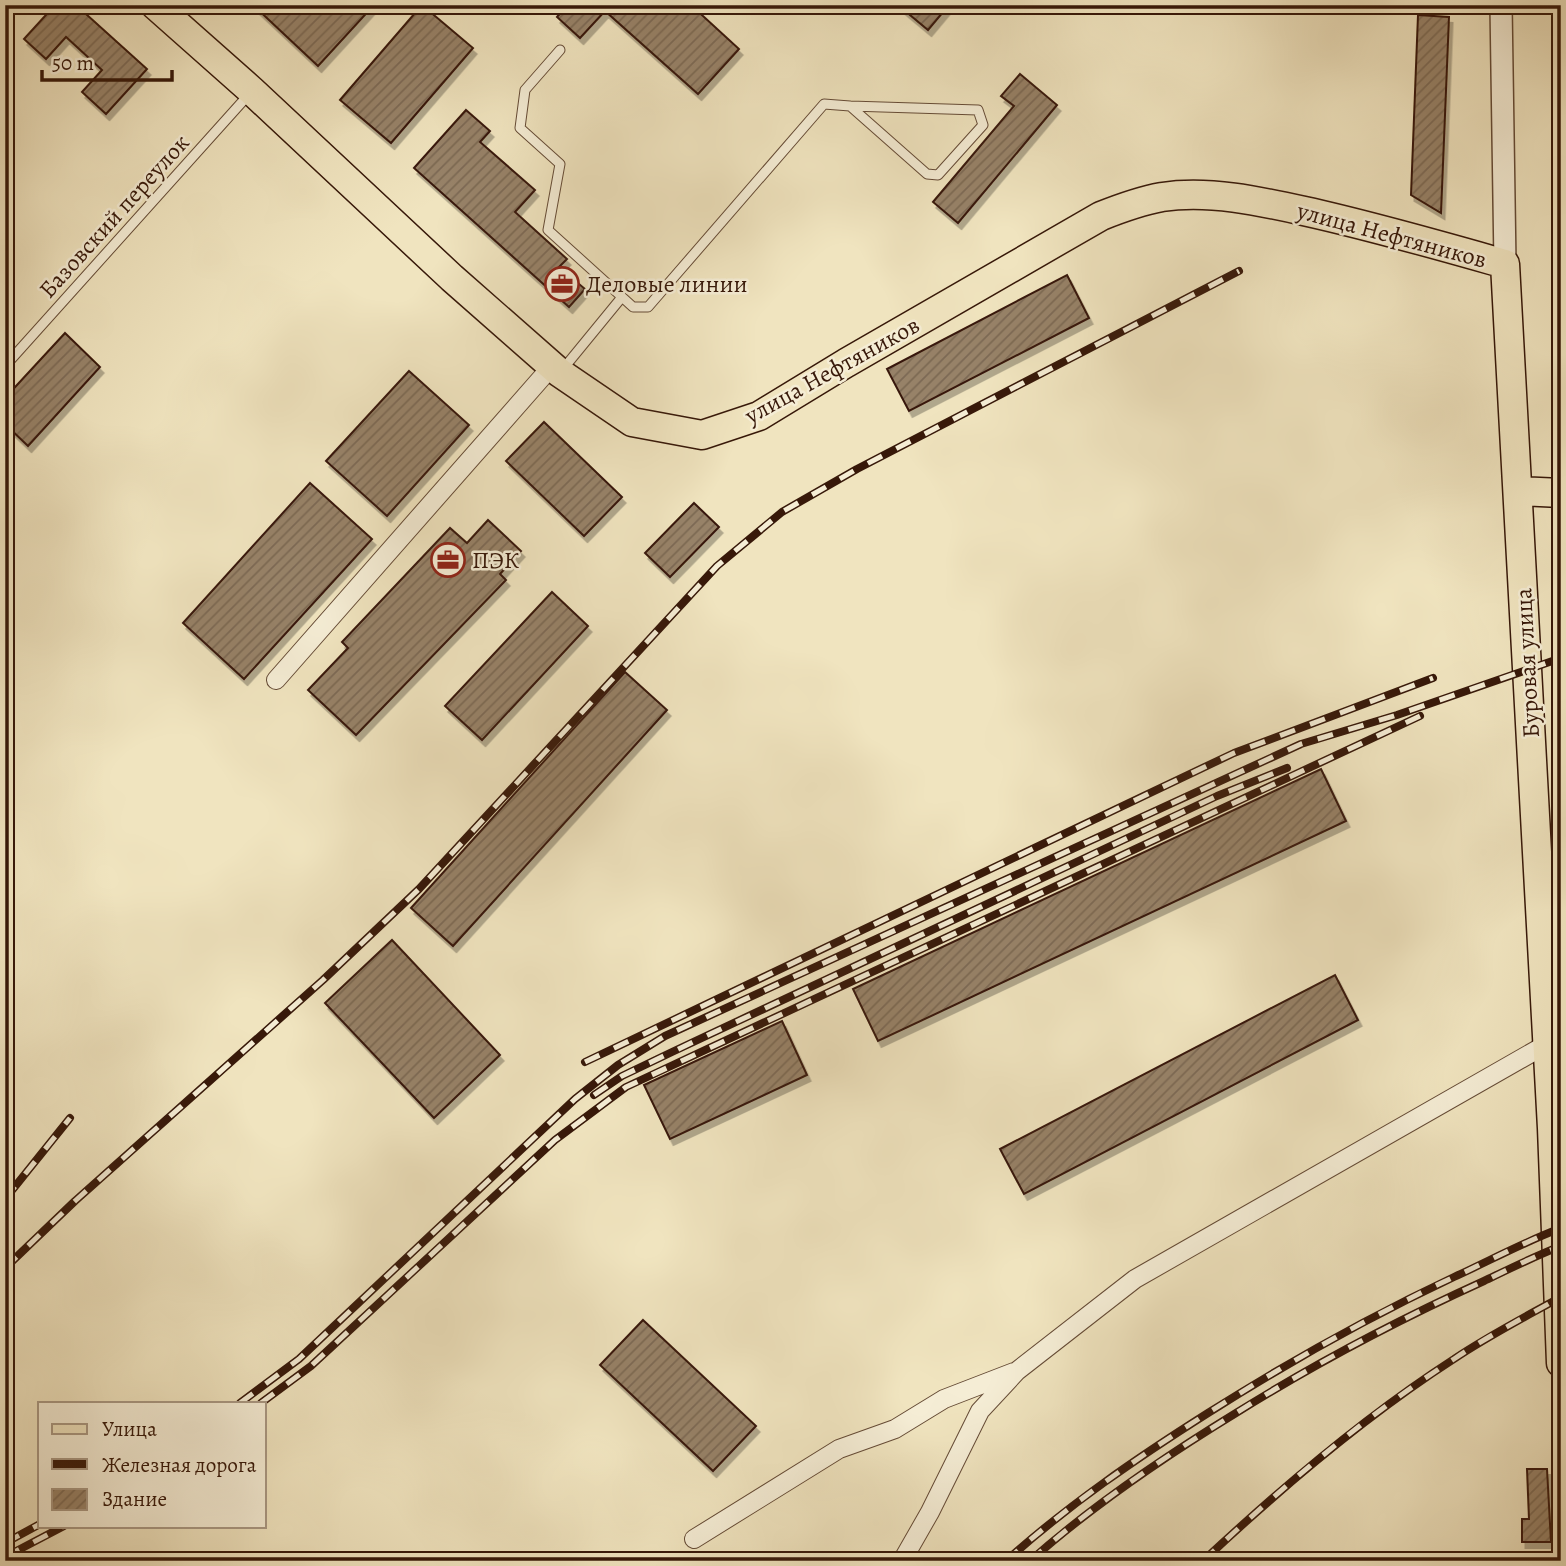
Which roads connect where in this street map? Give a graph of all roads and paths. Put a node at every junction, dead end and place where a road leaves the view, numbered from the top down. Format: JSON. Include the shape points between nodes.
{"nodes":[{"id":1,"x":155,"y":5,"type":"edge"},
{"id":2,"x":1501,"y":5,"type":"edge"},
{"id":3,"x":560,"y":50,"type":"dead end"},
{"id":4,"x":252,"y":91,"type":"junction"},
{"id":5,"x":850,"y":106,"type":"junction"},
{"id":6,"x":1505,"y":264,"type":"junction"},
{"id":7,"x":622,"y":297,"type":"junction"},
{"id":8,"x":5,"y":366,"type":"edge"},
{"id":9,"x":556,"y":370,"type":"junction"},
{"id":10,"x":1518,"y":491,"type":"junction"},
{"id":11,"x":1561,"y":493,"type":"edge"},
{"id":12,"x":276,"y":680,"type":"dead end"},
{"id":13,"x":1547,"y":1044,"type":"junction"},
{"id":14,"x":1556,"y":1127,"type":"edge"},
{"id":15,"x":1561,"y":1363,"type":"edge"},
{"id":16,"x":1017,"y":1371,"type":"junction"},
{"id":17,"x":694,"y":1539,"type":"dead end"},
{"id":18,"x":902,"y":1561,"type":"edge"}],
"edges":[{"from":1,"to":4,"type":"main road","name":"улица Нефтяников"},
{"from":2,"to":6,"type":"street","name":"Буровая улица"},
{"from":3,"to":7,"type":"lane","via":[[525,90],[520,128],[560,164],[548,230]]},
{"from":4,"to":8,"type":"lane","name":"Базовский переулок"},
{"from":4,"to":9,"type":"main road","name":"улица Нефтяников"},
{"from":5,"to":5,"type":"lane","via":[[927,174],[938,175],[983,125],[978,110]]},
{"from":5,"to":7,"type":"lane","via":[[824,104],[648,307],[633,306]]},
{"from":6,"to":9,"type":"main road","name":"улица Нефтяников","via":[[1368,225],[1260,201],[1206,195],[1164,197],[1101,216],[759,416],[702,435],[632,422]]},
{"from":6,"to":10,"type":"main road","name":"Буровая улица"},
{"from":7,"to":9,"type":"lane"},
{"from":9,"to":12,"type":"street"},
{"from":10,"to":11,"type":"main road"},
{"from":10,"to":13,"type":"main road","name":"Буровая улица"},
{"from":13,"to":14,"type":"main road","name":"Буровая улица"},
{"from":13,"to":16,"type":"street","via":[[1135,1279]]},
{"from":14,"to":15,"type":"main road","name":"Буровая улица"},
{"from":16,"to":17,"type":"street","via":[[944,1399],[895,1429],[839,1449]]},
{"from":16,"to":18,"type":"street","via":[[980,1411]]}]}
